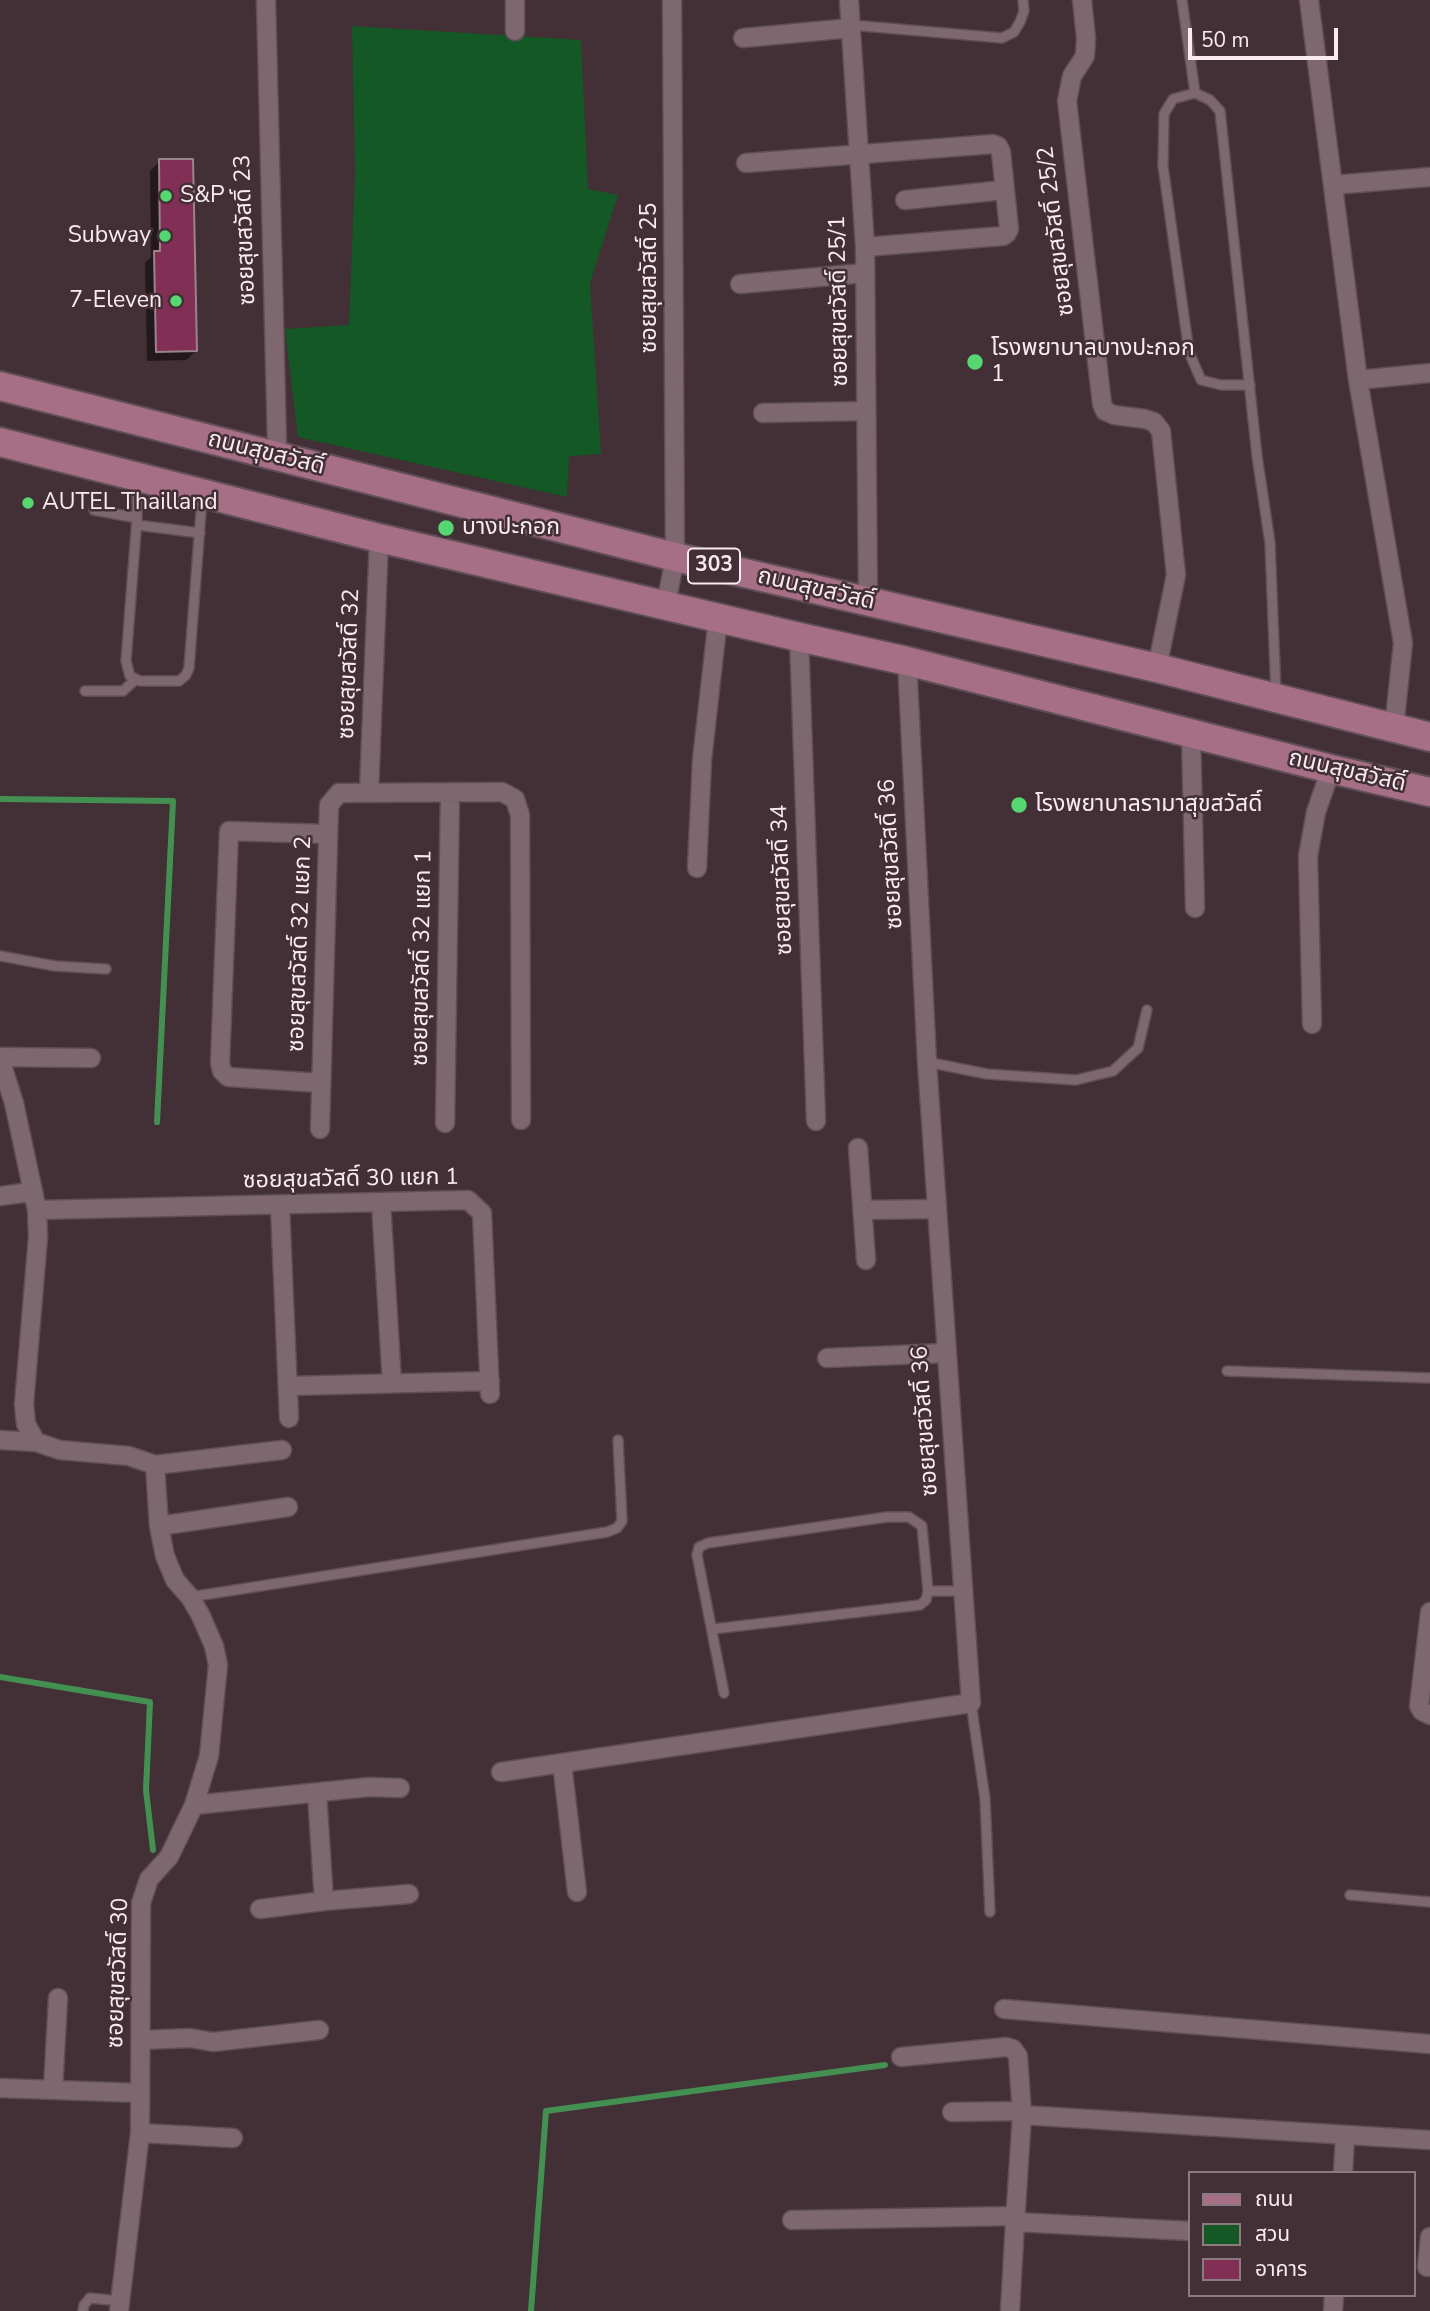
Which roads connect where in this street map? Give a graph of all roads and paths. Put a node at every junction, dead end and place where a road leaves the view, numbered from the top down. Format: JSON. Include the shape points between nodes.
{"nodes":[{"id":1,"x":266,"y":0,"type":"edge"},
{"id":2,"x":515,"y":0,"type":"edge"},
{"id":3,"x":672,"y":0,"type":"edge"},
{"id":4,"x":849,"y":0,"type":"edge"},
{"id":5,"x":1023,"y":0,"type":"edge"},
{"id":6,"x":1082,"y":0,"type":"edge"},
{"id":7,"x":1182,"y":0,"type":"edge"},
{"id":8,"x":1308,"y":0,"type":"edge"},
{"id":9,"x":851,"y":27,"type":"junction"},
{"id":10,"x":514,"y":31,"type":"dead end"},
{"id":11,"x":743,"y":38,"type":"dead end"},
{"id":12,"x":1195,"y":93,"type":"junction"},
{"id":13,"x":861,"y":154,"type":"junction"},
{"id":14,"x":746,"y":163,"type":"dead end"},
{"id":15,"x":1430,"y":177,"type":"edge"},
{"id":16,"x":1333,"y":185,"type":"junction"},
{"id":17,"x":1004,"y":190,"type":"junction"},
{"id":18,"x":905,"y":200,"type":"dead end"},
{"id":19,"x":865,"y":247,"type":"junction"},
{"id":20,"x":865,"y":273,"type":"junction"},
{"id":21,"x":740,"y":284,"type":"dead end"},
{"id":22,"x":1430,"y":373,"type":"edge"},
{"id":23,"x":1358,"y":380,"type":"junction"},
{"id":24,"x":1250,"y":385,"type":"junction"},
{"id":25,"x":0,"y":386,"type":"edge"},
{"id":26,"x":866,"y":411,"type":"junction"},
{"id":27,"x":763,"y":413,"type":"dead end"},
{"id":28,"x":0,"y":442,"type":"edge"},
{"id":29,"x":279,"y":458,"type":"junction"},
{"id":30,"x":137,"y":475,"type":"junction"},
{"id":31,"x":203,"y":493,"type":"junction"},
{"id":32,"x":94,"y":510,"type":"dead end"},
{"id":33,"x":137,"y":521,"type":"junction"},
{"id":34,"x":200,"y":533,"type":"junction"},
{"id":35,"x":379,"y":538,"type":"junction"},
{"id":36,"x":675,"y":557,"type":"junction"},
{"id":37,"x":868,"y":603,"type":"junction"},
{"id":38,"x":666,"y":605,"type":"junction"},
{"id":39,"x":719,"y":618,"type":"junction"},
{"id":40,"x":799,"y":637,"type":"junction"},
{"id":41,"x":907,"y":661,"type":"junction"},
{"id":42,"x":1157,"y":668,"type":"junction"},
{"id":43,"x":136,"y":679,"type":"junction"},
{"id":44,"x":85,"y":691,"type":"dead end"},
{"id":45,"x":1276,"y":699,"type":"junction"},
{"id":46,"x":1394,"y":728,"type":"junction"},
{"id":47,"x":1191,"y":734,"type":"junction"},
{"id":48,"x":1430,"y":737,"type":"edge"},
{"id":49,"x":1331,"y":769,"type":"junction"},
{"id":50,"x":369,"y":792,"type":"junction"},
{"id":51,"x":1430,"y":792,"type":"edge"},
{"id":52,"x":450,"y":794,"type":"junction"},
{"id":53,"x":328,"y":834,"type":"junction"},
{"id":54,"x":697,"y":868,"type":"dead end"},
{"id":55,"x":1195,"y":908,"type":"dead end"},
{"id":56,"x":0,"y":956,"type":"edge"},
{"id":57,"x":106,"y":969,"type":"dead end"},
{"id":58,"x":1147,"y":1010,"type":"dead end"},
{"id":59,"x":1312,"y":1024,"type":"dead end"},
{"id":60,"x":0,"y":1058,"type":"edge"},
{"id":61,"x":90,"y":1058,"type":"dead end"},
{"id":62,"x":927,"y":1062,"type":"junction"},
{"id":63,"x":321,"y":1083,"type":"junction"},
{"id":64,"x":7,"y":1103,"type":"edge"},
{"id":65,"x":521,"y":1119,"type":"dead end"},
{"id":66,"x":816,"y":1121,"type":"dead end"},
{"id":67,"x":444,"y":1123,"type":"dead end"},
{"id":68,"x":320,"y":1129,"type":"dead end"},
{"id":69,"x":858,"y":1148,"type":"dead end"},
{"id":70,"x":31,"y":1192,"type":"junction"},
{"id":71,"x":0,"y":1196,"type":"edge"},
{"id":72,"x":381,"y":1202,"type":"junction"},
{"id":73,"x":280,"y":1206,"type":"junction"},
{"id":74,"x":936,"y":1209,"type":"junction"},
{"id":75,"x":37,"y":1210,"type":"junction"},
{"id":76,"x":863,"y":1210,"type":"junction"},
{"id":77,"x":866,"y":1261,"type":"dead end"},
{"id":78,"x":946,"y":1353,"type":"junction"},
{"id":79,"x":827,"y":1358,"type":"dead end"},
{"id":80,"x":1227,"y":1371,"type":"dead end"},
{"id":81,"x":1430,"y":1378,"type":"edge"},
{"id":82,"x":392,"y":1383,"type":"junction"},
{"id":83,"x":288,"y":1386,"type":"junction"},
{"id":84,"x":289,"y":1418,"type":"dead end"},
{"id":85,"x":0,"y":1440,"type":"edge"},
{"id":86,"x":618,"y":1440,"type":"dead end"},
{"id":87,"x":36,"y":1442,"type":"junction"},
{"id":88,"x":282,"y":1450,"type":"dead end"},
{"id":89,"x":155,"y":1465,"type":"junction"},
{"id":90,"x":289,"y":1507,"type":"dead end"},
{"id":91,"x":159,"y":1526,"type":"junction"},
{"id":92,"x":928,"y":1591,"type":"junction"},
{"id":93,"x":962,"y":1591,"type":"junction"},
{"id":94,"x":190,"y":1597,"type":"junction"},
{"id":95,"x":1430,"y":1612,"type":"edge"},
{"id":96,"x":713,"y":1629,"type":"junction"},
{"id":97,"x":724,"y":1693,"type":"dead end"},
{"id":98,"x":971,"y":1703,"type":"junction"},
{"id":99,"x":1430,"y":1715,"type":"edge"},
{"id":100,"x":562,"y":1763,"type":"junction"},
{"id":101,"x":501,"y":1772,"type":"dead end"},
{"id":102,"x":400,"y":1788,"type":"dead end"},
{"id":103,"x":317,"y":1793,"type":"junction"},
{"id":104,"x":194,"y":1805,"type":"junction"},
{"id":105,"x":577,"y":1892,"type":"dead end"},
{"id":106,"x":409,"y":1894,"type":"dead end"},
{"id":107,"x":1350,"y":1895,"type":"dead end"},
{"id":108,"x":324,"y":1900,"type":"junction"},
{"id":109,"x":1430,"y":1902,"type":"edge"},
{"id":110,"x":260,"y":1909,"type":"dead end"},
{"id":111,"x":990,"y":1912,"type":"dead end"},
{"id":112,"x":58,"y":1998,"type":"dead end"},
{"id":113,"x":1004,"y":2009,"type":"dead end"},
{"id":114,"x":319,"y":2030,"type":"dead end"},
{"id":115,"x":141,"y":2040,"type":"junction"},
{"id":116,"x":1430,"y":2045,"type":"edge"},
{"id":117,"x":901,"y":2057,"type":"dead end"},
{"id":118,"x":0,"y":2088,"type":"edge"},
{"id":119,"x":53,"y":2090,"type":"junction"},
{"id":120,"x":140,"y":2093,"type":"junction"},
{"id":121,"x":953,"y":2112,"type":"dead end"},
{"id":122,"x":1022,"y":2113,"type":"junction"},
{"id":123,"x":140,"y":2133,"type":"junction"},
{"id":124,"x":1345,"y":2136,"type":"junction"},
{"id":125,"x":233,"y":2138,"type":"dead end"},
{"id":126,"x":1430,"y":2140,"type":"edge"},
{"id":127,"x":1343,"y":2171,"type":"edge"},
{"id":128,"x":1015,"y":2219,"type":"junction"},
{"id":129,"x":792,"y":2220,"type":"dead end"},
{"id":130,"x":1188,"y":2231,"type":"edge"},
{"id":131,"x":1430,"y":2237,"type":"edge"},
{"id":132,"x":1424,"y":2267,"type":"edge"},
{"id":133,"x":119,"y":2306,"type":"edge"},
{"id":134,"x":83,"y":2311,"type":"edge"},
{"id":135,"x":1010,"y":2311,"type":"edge"}],
"edges":[{"from":1,"to":29,"type":"street","name":"ซอยสุขสวัสดิ์ 23"},
{"from":2,"to":10,"type":"street"},
{"from":3,"to":36,"type":"street","name":"ซอยสุขสวัสดิ์ 25"},
{"from":4,"to":9,"type":"street","name":"ซอยสุขสวัสดิ์ 25/1"},
{"from":5,"to":9,"type":"lane","via":[[1020,22],[1002,38]]},
{"from":6,"to":42,"type":"street","name":"ซอยสุขสวัสดิ์ 25/2","via":[[1085,56],[1072,76],[1067,101],[1102,404],[1105,411],[1154,422],[1160,430],[1176,575]]},
{"from":7,"to":12,"type":"lane"},
{"from":8,"to":16,"type":"street"},
{"from":9,"to":11,"type":"street"},
{"from":9,"to":13,"type":"street","name":"ซอยสุขสวัสดิ์ 25/1"},
{"from":12,"to":24,"type":"lane","via":[[1220,111]]},
{"from":12,"to":24,"type":"lane","via":[[1173,99],[1164,114],[1163,166],[1189,352],[1201,380]]},
{"from":13,"to":14,"type":"street"},
{"from":13,"to":17,"type":"street","via":[[993,144],[1001,152]]},
{"from":13,"to":19,"type":"street","name":"ซอยสุขสวัสดิ์ 25/1"},
{"from":15,"to":16,"type":"street"},
{"from":16,"to":23,"type":"street"},
{"from":17,"to":18,"type":"street"},
{"from":17,"to":19,"type":"street","via":[[1009,229],[1003,236]]},
{"from":19,"to":20,"type":"street","name":"ซอยสุขสวัสดิ์ 25/1"},
{"from":20,"to":21,"type":"street"},
{"from":20,"to":26,"type":"street","name":"ซอยสุขสวัสดิ์ 25/1"},
{"from":22,"to":23,"type":"street"},
{"from":23,"to":46,"type":"street","via":[[1403,643]]},
{"from":24,"to":45,"type":"lane","via":[[1269,544]]},
{"from":25,"to":29,"type":"main road","name":"ถนนสุขสวัสดิ์","number":"303"},
{"from":26,"to":27,"type":"street"},
{"from":26,"to":37,"type":"street","name":"ซอยสุขสวัสดิ์ 25/1"},
{"from":28,"to":30,"type":"main road","name":"ถนนสุขสวัสดิ์","number":"303"},
{"from":29,"to":36,"type":"main road","name":"ถนนสุขสวัสดิ์","number":"303"},
{"from":30,"to":31,"type":"main road","name":"ถนนสุขสวัสดิ์","number":"303"},
{"from":30,"to":33,"type":"lane"},
{"from":31,"to":34,"type":"lane"},
{"from":31,"to":35,"type":"main road","name":"ถนนสุขสวัสดิ์","number":"303"},
{"from":32,"to":33,"type":"lane"},
{"from":33,"to":34,"type":"lane"},
{"from":33,"to":43,"type":"lane","via":[[126,661],[130,676]]},
{"from":34,"to":43,"type":"lane","via":[[186,675],[179,681]]},
{"from":35,"to":38,"type":"main road","name":"ถนนสุขสวัสดิ์","number":"303"},
{"from":35,"to":50,"type":"street","name":"ซอยสุขสวัสดิ์ 32"},
{"from":36,"to":37,"type":"main road","name":"ถนนสุขสวัสดิ์","number":"303"},
{"from":36,"to":38,"type":"street","name":"ซอยสุขสวัสดิ์ 25"},
{"from":37,"to":42,"type":"main road","name":"ถนนสุขสวัสดิ์","number":"303"},
{"from":38,"to":39,"type":"main road","name":"ถนนสุขสวัสดิ์","number":"303"},
{"from":39,"to":40,"type":"main road","name":"ถนนสุขสวัสดิ์","number":"303"},
{"from":39,"to":54,"type":"street","via":[[702,760]]},
{"from":40,"to":41,"type":"main road","name":"ถนนสุขสวัสดิ์","number":"303"},
{"from":40,"to":66,"type":"street","name":"ซอยสุขสวัสดิ์ 34"},
{"from":41,"to":47,"type":"main road","name":"ถนนสุขสวัสดิ์","number":"303"},
{"from":41,"to":62,"type":"street","name":"ซอยสุขสวัสดิ์ 36"},
{"from":42,"to":45,"type":"main road","name":"ถนนสุขสวัสดิ์","number":"303"},
{"from":43,"to":44,"type":"lane","via":[[123,691]]},
{"from":45,"to":46,"type":"main road","name":"ถนนสุขสวัสดิ์","number":"303"},
{"from":46,"to":48,"type":"main road","name":"ถนนสุขสวัสดิ์","number":"303"},
{"from":47,"to":49,"type":"main road","name":"ถนนสุขสวัสดิ์","number":"303"},
{"from":47,"to":55,"type":"street"},
{"from":49,"to":51,"type":"main road","name":"ถนนสุขสวัสดิ์","number":"303"},
{"from":49,"to":59,"type":"street","via":[[1316,812],[1308,856]]},
{"from":50,"to":52,"type":"street","name":"ซอยสุขสวัสดิ์ 32 แยก 2"},
{"from":50,"to":53,"type":"street","name":"ซอยสุขสวัสดิ์ 32 แยก 2","via":[[339,793],[329,805]]},
{"from":52,"to":65,"type":"street","name":"ซอยสุขสวัสดิ์ 32 แยก 2","via":[[502,792],[515,799],[520,815]]},
{"from":52,"to":67,"type":"street","name":"ซอยสุขสวัสดิ์ 32 แยก 1"},
{"from":53,"to":63,"type":"street","name":"ซอยสุขสวัสดิ์ 32 แยก 2"},
{"from":53,"to":63,"type":"street","via":[[229,831],[222,1071],[228,1077]]},
{"from":56,"to":57,"type":"lane"},
{"from":58,"to":62,"type":"lane","via":[[1138,1048],[1113,1071],[1076,1080],[987,1074]]},
{"from":60,"to":61,"type":"street"},
{"from":60,"to":64,"type":"street"},
{"from":62,"to":74,"type":"street","name":"ซอยสุขสวัสดิ์ 36"},
{"from":63,"to":68,"type":"street","name":"ซอยสุขสวัสดิ์ 32 แยก 2"},
{"from":64,"to":70,"type":"street"},
{"from":69,"to":76,"type":"street"},
{"from":70,"to":71,"type":"street"},
{"from":70,"to":75,"type":"street"},
{"from":72,"to":73,"type":"street","name":"ซอยสุขสวัสดิ์ 30 แยก 1"},
{"from":72,"to":82,"type":"street"},
{"from":72,"to":82,"type":"street","name":"ซอยสุขสวัสดิ์ 30 แยก 1","via":[[468,1200],[482,1213],[490,1387]]},
{"from":73,"to":75,"type":"street","name":"ซอยสุขสวัสดิ์ 30 แยก 1"},
{"from":73,"to":83,"type":"street"},
{"from":74,"to":76,"type":"street"},
{"from":74,"to":78,"type":"street","name":"ซอยสุขสวัสดิ์ 36"},
{"from":75,"to":87,"type":"street","via":[[24,1404],[26,1424]]},
{"from":76,"to":77,"type":"street"},
{"from":78,"to":79,"type":"street"},
{"from":78,"to":93,"type":"street","name":"ซอยสุขสวัสดิ์ 36"},
{"from":80,"to":81,"type":"lane"},
{"from":82,"to":83,"type":"street"},
{"from":83,"to":84,"type":"street"},
{"from":85,"to":87,"type":"street"},
{"from":86,"to":94,"type":"lane","via":[[622,1521],[607,1532]]},
{"from":87,"to":89,"type":"street","via":[[60,1450],[129,1456]]},
{"from":88,"to":89,"type":"street"},
{"from":89,"to":91,"type":"street","name":"ซอยสุขสวัสดิ์ 30"},
{"from":90,"to":91,"type":"street"},
{"from":91,"to":94,"type":"street","name":"ซอยสุขสวัสดิ์ 30","via":[[175,1580]]},
{"from":92,"to":93,"type":"lane"},
{"from":92,"to":96,"type":"lane","via":[[920,1605]]},
{"from":92,"to":96,"type":"lane","via":[[922,1526],[909,1517],[708,1543],[699,1547],[697,1555]]},
{"from":93,"to":98,"type":"street","name":"ซอยสุขสวัสดิ์ 36"},
{"from":94,"to":104,"type":"street","name":"ซอยสุขสวัสดิ์ 30","via":[[214,1646],[218,1665],[209,1756]]},
{"from":95,"to":99,"type":"street","via":[[1419,1706]]},
{"from":96,"to":97,"type":"lane"},
{"from":98,"to":100,"type":"street"},
{"from":98,"to":111,"type":"lane","via":[[985,1799]]},
{"from":100,"to":101,"type":"street"},
{"from":100,"to":105,"type":"street"},
{"from":102,"to":103,"type":"street"},
{"from":103,"to":104,"type":"street"},
{"from":103,"to":108,"type":"street"},
{"from":104,"to":115,"type":"street","name":"ซอยสุขสวัสดิ์ 30","via":[[169,1857],[149,1880],[141,1903]]},
{"from":106,"to":108,"type":"street"},
{"from":107,"to":109,"type":"lane"},
{"from":108,"to":110,"type":"street"},
{"from":112,"to":119,"type":"street"},
{"from":113,"to":116,"type":"street"},
{"from":114,"to":115,"type":"street","via":[[213,2042]]},
{"from":115,"to":120,"type":"street","name":"ซอยสุขสวัสดิ์ 30"},
{"from":117,"to":122,"type":"street","via":[[1013,2049],[1018,2056]]},
{"from":118,"to":119,"type":"street"},
{"from":119,"to":120,"type":"street"},
{"from":120,"to":123,"type":"street","name":"ซอยสุขสวัสดิ์ 30"},
{"from":121,"to":122,"type":"street"},
{"from":122,"to":124,"type":"street"},
{"from":122,"to":128,"type":"street"},
{"from":123,"to":125,"type":"street"},
{"from":123,"to":133,"type":"street","name":"ซอยสุขสวัสดิ์ 30"},
{"from":124,"to":126,"type":"street"},
{"from":124,"to":127,"type":"street"},
{"from":128,"to":129,"type":"street"},
{"from":128,"to":130,"type":"street"},
{"from":128,"to":135,"type":"street"},
{"from":131,"to":132,"type":"street"},
{"from":133,"to":134,"type":"lane","via":[[90,2298]]}]}
